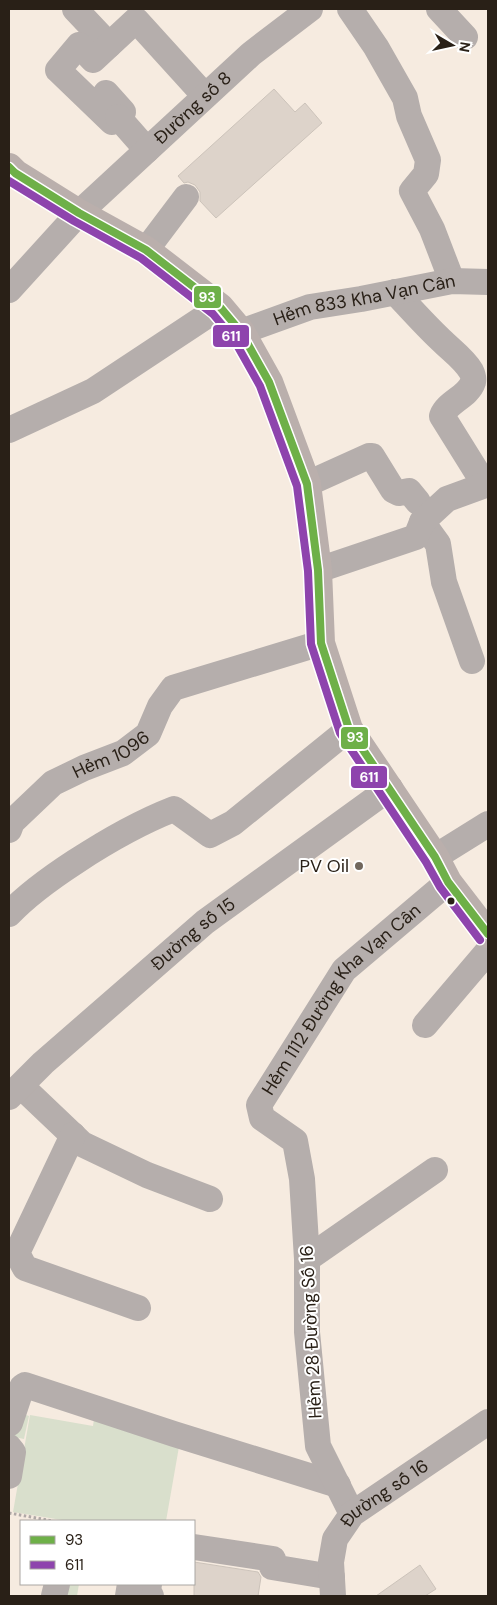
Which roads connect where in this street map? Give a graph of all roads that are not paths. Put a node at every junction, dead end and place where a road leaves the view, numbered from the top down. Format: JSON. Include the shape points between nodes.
{"nodes":[{"id":1,"x":75,"y":9,"type":"edge"},
{"id":2,"x":350,"y":9,"type":"edge"},
{"id":3,"x":439,"y":9,"type":"edge"},
{"id":4,"x":302,"y":11,"type":"edge"},
{"id":5,"x":141,"y":14,"type":"edge"},
{"id":6,"x":465,"y":37,"type":"dead end"},
{"id":7,"x":109,"y":45,"type":"junction"},
{"id":8,"x":106,"y":93,"type":"dead end"},
{"id":9,"x":205,"y":96,"type":"junction"},
{"id":10,"x":109,"y":123,"type":"junction"},
{"id":11,"x":147,"y":150,"type":"junction"},
{"id":12,"x":11,"y":173,"type":"edge"},
{"id":13,"x":186,"y":197,"type":"dead end"},
{"id":14,"x":79,"y":213,"type":"junction"},
{"id":15,"x":146,"y":250,"type":"junction"},
{"id":16,"x":452,"y":281,"type":"junction"},
{"id":17,"x":488,"y":282,"type":"edge"},
{"id":18,"x":9,"y":290,"type":"edge"},
{"id":19,"x":395,"y":292,"type":"junction"},
{"id":20,"x":220,"y":307,"type":"junction"},
{"id":21,"x":241,"y":332,"type":"junction"},
{"id":22,"x":9,"y":430,"type":"edge"},
{"id":23,"x":307,"y":484,"type":"junction"},
{"id":24,"x":487,"y":484,"type":"edge"},
{"id":25,"x":420,"y":512,"type":"junction"},
{"id":26,"x":318,"y":570,"type":"junction"},
{"id":27,"x":321,"y":644,"type":"junction"},
{"id":28,"x":472,"y":661,"type":"dead end"},
{"id":29,"x":349,"y":728,"type":"junction"},
{"id":30,"x":390,"y":788,"type":"junction"},
{"id":31,"x":488,"y":824,"type":"edge"},
{"id":32,"x":9,"y":830,"type":"edge"},
{"id":33,"x":435,"y":858,"type":"junction"},
{"id":34,"x":448,"y":882,"type":"junction"},
{"id":35,"x":9,"y":914,"type":"edge"},
{"id":36,"x":488,"y":934,"type":"edge"},
{"id":37,"x":488,"y":951,"type":"edge"},
{"id":38,"x":425,"y":1025,"type":"dead end"},
{"id":39,"x":15,"y":1091,"type":"edge"},
{"id":40,"x":73,"y":1135,"type":"junction"},
{"id":41,"x":295,"y":1141,"type":"joint"},
{"id":42,"x":435,"y":1170,"type":"dead end"},
{"id":43,"x":210,"y":1199,"type":"dead end"},
{"id":44,"x":307,"y":1259,"type":"junction"},
{"id":45,"x":138,"y":1308,"type":"dead end"},
{"id":46,"x":488,"y":1422,"type":"edge"},
{"id":47,"x":9,"y":1435,"type":"edge"},
{"id":48,"x":9,"y":1476,"type":"edge"},
{"id":49,"x":338,"y":1486,"type":"junction"},
{"id":50,"x":352,"y":1514,"type":"junction"},
{"id":51,"x":195,"y":1546,"type":"edge"},
{"id":52,"x":332,"y":1587,"type":"edge"}],
"edges":[{"from":1,"to":7,"type":"street"},
{"from":2,"to":16,"type":"street","via":[[405,98],[409,116],[428,160],[426,174],[412,191],[432,229]]},
{"from":3,"to":6,"type":"street"},
{"from":4,"to":9,"type":"street","name":"Đường số 8"},
{"from":5,"to":7,"type":"street"},
{"from":5,"to":9,"type":"street"},
{"from":7,"to":10,"type":"street","via":[[93,60],[79,45],[58,70]]},
{"from":8,"to":10,"type":"street","via":[[123,112]]},
{"from":9,"to":11,"type":"street","name":"Đường số 8"},
{"from":10,"to":11,"type":"street"},
{"from":11,"to":14,"type":"street","name":"Đường số 8"},
{"from":12,"to":14,"type":"main road"},
{"from":13,"to":15,"type":"street"},
{"from":14,"to":15,"type":"main road"},
{"from":14,"to":18,"type":"street","name":"Đường số 8"},
{"from":15,"to":20,"type":"main road"},
{"from":16,"to":17,"type":"street","name":"Hẻm 833 Kha Vạn Cân"},
{"from":16,"to":19,"type":"street","name":"Hẻm 833 Kha Vạn Cân"},
{"from":19,"to":21,"type":"street","name":"Hẻm 833 Kha Vạn Cân","via":[[310,307]]},
{"from":19,"to":24,"type":"street","via":[[471,371],[472,384],[442,416]]},
{"from":20,"to":21,"type":"main road"},
{"from":20,"to":22,"type":"street","via":[[93,391]]},
{"from":21,"to":23,"type":"main road","via":[[269,382]]},
{"from":23,"to":25,"type":"street","via":[[372,456],[393,490],[399,493],[409,491]]},
{"from":23,"to":26,"type":"main road"},
{"from":24,"to":25,"type":"street"},
{"from":25,"to":26,"type":"street","via":[[416,537]]},
{"from":25,"to":28,"type":"street","via":[[438,544],[444,582]]},
{"from":26,"to":27,"type":"main road"},
{"from":27,"to":29,"type":"main road"},
{"from":27,"to":32,"type":"street","name":"Hẻm 1096","via":[[173,688],[160,706],[148,734],[123,753],[53,784],[12,822]]},
{"from":29,"to":30,"type":"main road"},
{"from":29,"to":35,"type":"street","via":[[233,823],[210,835],[174,809],[146,820],[53,877]]},
{"from":30,"to":33,"type":"main road"},
{"from":30,"to":39,"type":"street","name":"Đường số 15","via":[[205,922]]},
{"from":31,"to":33,"type":"street"},
{"from":33,"to":34,"type":"main road"},
{"from":34,"to":36,"type":"main road"},
{"from":34,"to":41,"type":"street","name":"Hẻm 1112 Đường Kha Vạn Cân","via":[[344,970],[259,1104],[262,1118]]},
{"from":37,"to":38,"type":"street"},
{"from":39,"to":40,"type":"street"},
{"from":40,"to":43,"type":"street","via":[[82,1144],[147,1175]]},
{"from":40,"to":45,"type":"street","via":[[17,1253],[25,1268]]},
{"from":41,"to":44,"type":"street","name":"Hẻm 28 Đường Số 16","via":[[302,1179]]},
{"from":42,"to":44,"type":"street"},
{"from":44,"to":49,"type":"street","name":"Hẻm 28 Đường Số 16","via":[[307,1332],[318,1446]]},
{"from":46,"to":50,"type":"street","name":"Đường số 16"},
{"from":47,"to":48,"type":"street","via":[[13,1452]]},
{"from":47,"to":49,"type":"street","via":[[25,1385]]},
{"from":49,"to":50,"type":"street","name":"Hẻm 28 Đường Số 16"},
{"from":50,"to":52,"type":"street","name":"Đường số 16","via":[[336,1539],[330,1562]]},
{"from":51,"to":52,"type":"street","via":[[273,1559],[272,1567]]}]}
